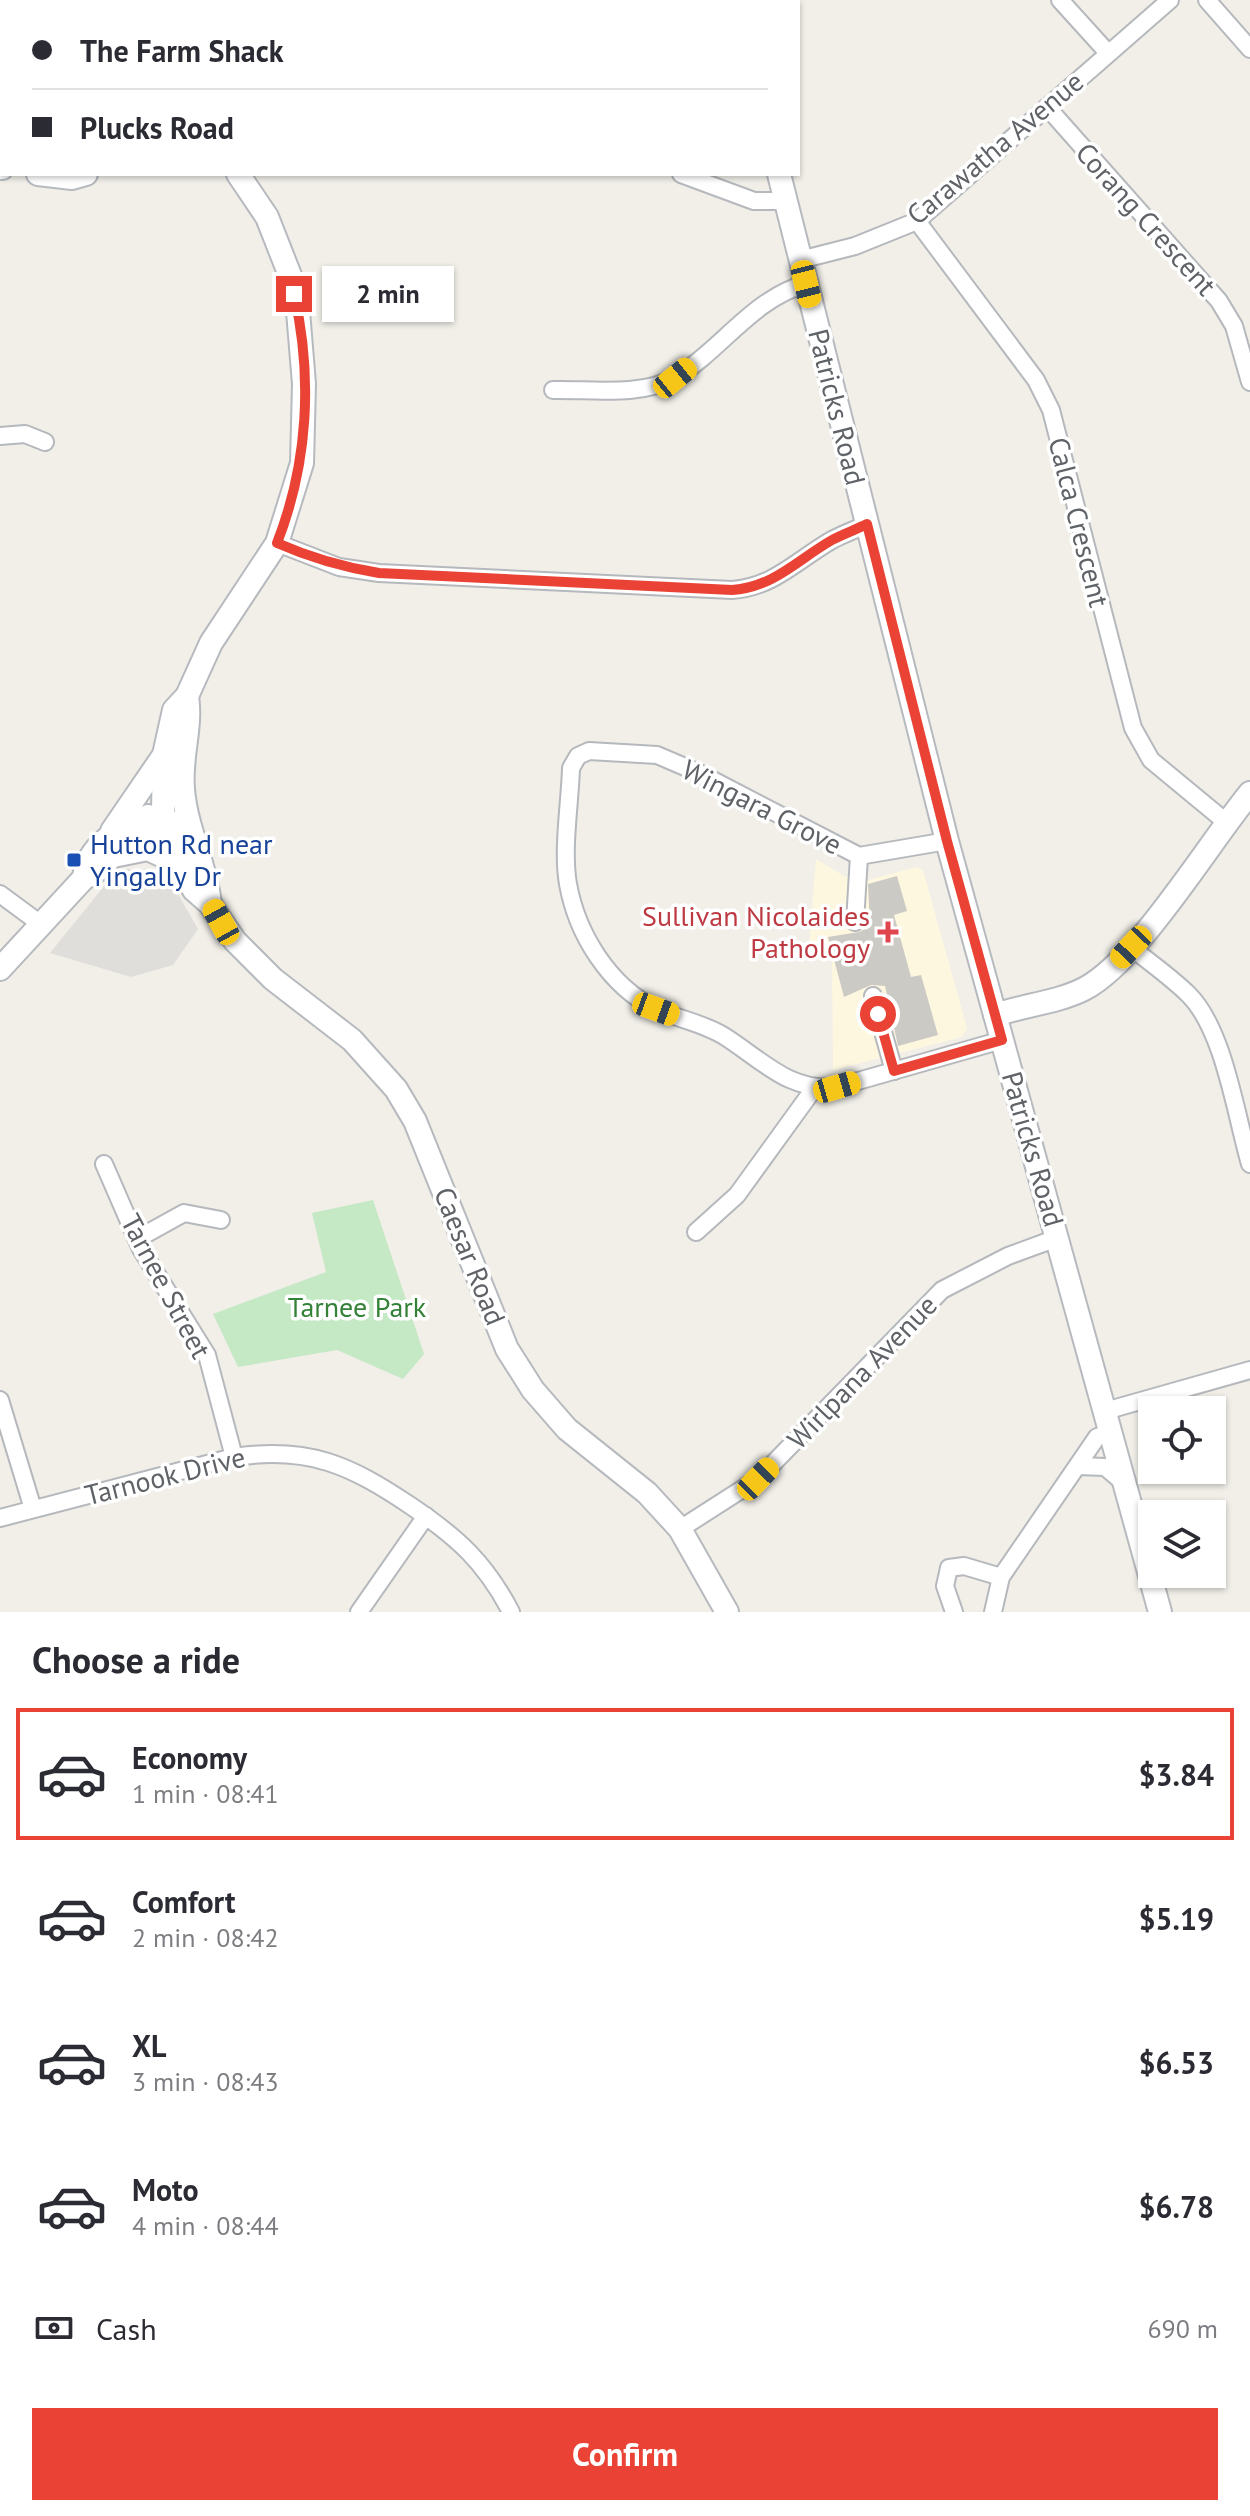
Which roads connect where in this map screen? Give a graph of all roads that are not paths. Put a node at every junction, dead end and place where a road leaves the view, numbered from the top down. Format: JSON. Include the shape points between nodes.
{"nodes":[{"id":1,"x":1060,"y":0,"type":"edge"},
{"id":2,"x":1170,"y":0,"type":"edge"},
{"id":3,"x":1207,"y":0,"type":"edge"},
{"id":4,"x":1250,"y":49,"type":"edge"},
{"id":5,"x":1108,"y":53,"type":"junction"},
{"id":6,"x":1047,"y":107,"type":"junction"},
{"id":7,"x":55,"y":176,"type":"edge"},
{"id":8,"x":79,"y":176,"type":"edge"},
{"id":9,"x":239,"y":176,"type":"edge"},
{"id":10,"x":686,"y":176,"type":"edge"},
{"id":11,"x":780,"y":176,"type":"edge"},
{"id":12,"x":786,"y":201,"type":"junction"},
{"id":13,"x":917,"y":221,"type":"junction"},
{"id":14,"x":800,"y":260,"type":"junction"},
{"id":15,"x":806,"y":284,"type":"junction"},
{"id":16,"x":1250,"y":382,"type":"edge"},
{"id":17,"x":553,"y":390,"type":"dead end"},
{"id":18,"x":0,"y":436,"type":"edge"},
{"id":19,"x":45,"y":442,"type":"dead end"},
{"id":20,"x":867,"y":524,"type":"junction"},
{"id":21,"x":277,"y":543,"type":"junction"},
{"id":22,"x":187,"y":696,"type":"junction"},
{"id":23,"x":164,"y":755,"type":"junction"},
{"id":24,"x":1250,"y":793,"type":"edge"},
{"id":25,"x":175,"y":816,"type":"junction"},
{"id":26,"x":1226,"y":822,"type":"junction"},
{"id":27,"x":947,"y":841,"type":"junction"},
{"id":28,"x":111,"y":847,"type":"junction"},
{"id":29,"x":859,"y":856,"type":"junction"},
{"id":30,"x":180,"y":864,"type":"junction"},
{"id":31,"x":0,"y":894,"type":"edge"},
{"id":32,"x":210,"y":904,"type":"junction"},
{"id":33,"x":855,"y":922,"type":"dead end"},
{"id":34,"x":42,"y":925,"type":"junction"},
{"id":35,"x":1131,"y":947,"type":"junction"},
{"id":36,"x":0,"y":969,"type":"edge"},
{"id":37,"x":873,"y":996,"type":"dead end"},
{"id":38,"x":995,"y":1015,"type":"junction"},
{"id":39,"x":1002,"y":1040,"type":"junction"},
{"id":40,"x":894,"y":1071,"type":"junction"},
{"id":41,"x":813,"y":1090,"type":"junction"},
{"id":42,"x":104,"y":1164,"type":"dead end"},
{"id":43,"x":1250,"y":1164,"type":"edge"},
{"id":44,"x":221,"y":1220,"type":"dead end"},
{"id":45,"x":696,"y":1232,"type":"dead end"},
{"id":46,"x":1057,"y":1238,"type":"junction"},
{"id":47,"x":137,"y":1239,"type":"junction"},
{"id":48,"x":1250,"y":1370,"type":"edge"},
{"id":49,"x":0,"y":1400,"type":"edge"},
{"id":50,"x":1108,"y":1422,"type":"junction"},
{"id":51,"x":234,"y":1457,"type":"junction"},
{"id":52,"x":1078,"y":1466,"type":"junction"},
{"id":53,"x":1125,"y":1484,"type":"junction"},
{"id":54,"x":33,"y":1509,"type":"junction"},
{"id":55,"x":426,"y":1516,"type":"junction"},
{"id":56,"x":0,"y":1518,"type":"edge"},
{"id":57,"x":680,"y":1529,"type":"junction"},
{"id":58,"x":1001,"y":1577,"type":"junction"},
{"id":59,"x":359,"y":1612,"type":"edge"},
{"id":60,"x":511,"y":1612,"type":"edge"},
{"id":61,"x":727,"y":1612,"type":"edge"},
{"id":62,"x":954,"y":1612,"type":"edge"},
{"id":63,"x":993,"y":1612,"type":"edge"},
{"id":64,"x":1160,"y":1612,"type":"edge"}],
"edges":[{"from":1,"to":5,"type":"street"},
{"from":2,"to":5,"type":"street","name":"Carawatha Avenue"},
{"from":3,"to":4,"type":"street"},
{"from":5,"to":6,"type":"street","name":"Carawatha Avenue"},
{"from":6,"to":13,"type":"street","name":"Carawatha Avenue"},
{"from":6,"to":16,"type":"street","name":"Corang Crescent","via":[[1219,301],[1234,326]]},
{"from":7,"to":8,"type":"street"},
{"from":9,"to":21,"type":"street","via":[[275,234],[298,311],[303,450]]},
{"from":10,"to":12,"type":"street","via":[[754,201]]},
{"from":11,"to":12,"type":"street","name":"Patricks Road"},
{"from":12,"to":14,"type":"street","name":"Patricks Road"},
{"from":13,"to":14,"type":"street","name":"Carawatha Avenue","via":[[855,246]]},
{"from":13,"to":26,"type":"street","name":"Calca Crescent","via":[[1036,380],[1051,410],[1133,728],[1151,760]]},
{"from":14,"to":15,"type":"street","name":"Patricks Road"},
{"from":15,"to":17,"type":"street","via":[[776,296],[675,378],[646,387]]},
{"from":15,"to":20,"type":"street","name":"Patricks Road"},
{"from":18,"to":19,"type":"street","via":[[25,434]]},
{"from":20,"to":21,"type":"street","via":[[832,540],[776,579],[753,589],[732,590],[379,573],[339,567]]},
{"from":20,"to":27,"type":"street","name":"Patricks Road"},
{"from":21,"to":22,"type":"street","via":[[211,643]]},
{"from":22,"to":23,"type":"street","via":[[174,710]]},
{"from":22,"to":25,"type":"street","via":[[190,714]]},
{"from":23,"to":25,"type":"street"},
{"from":23,"to":28,"type":"street","via":[[115,823]]},
{"from":24,"to":26,"type":"street"},
{"from":25,"to":28,"type":"street","via":[[131,823]]},
{"from":25,"to":30,"type":"street","name":"Caesar Road"},
{"from":25,"to":32,"type":"street","name":"Caesar Road","via":[[208,884]]},
{"from":26,"to":35,"type":"street"},
{"from":27,"to":29,"type":"street","name":"Wingara Grove"},
{"from":27,"to":38,"type":"street","name":"Patricks Road"},
{"from":28,"to":30,"type":"street","via":[[140,848]]},
{"from":28,"to":34,"type":"street","via":[[97,872],[84,878]]},
{"from":29,"to":33,"type":"street"},
{"from":29,"to":41,"type":"street","name":"Wingara Grove","via":[[657,755],[589,751],[571,768],[568,881],[578,920],[602,964],[656,1009],[721,1034]]},
{"from":30,"to":32,"type":"street","name":"Caesar Road","via":[[194,890]]},
{"from":31,"to":34,"type":"street"},
{"from":32,"to":57,"type":"street","name":"Caesar Road","via":[[250,957],[352,1040],[396,1089],[415,1121],[507,1349],[533,1390],[567,1429],[647,1493]]},
{"from":34,"to":36,"type":"street"},
{"from":35,"to":38,"type":"street","via":[[1105,976],[1083,990]]},
{"from":35,"to":43,"type":"street","via":[[1190,995],[1201,1012],[1216,1044]]},
{"from":37,"to":40,"type":"street"},
{"from":38,"to":39,"type":"street","name":"Patricks Road"},
{"from":39,"to":40,"type":"street"},
{"from":39,"to":46,"type":"street","name":"Patricks Road"},
{"from":40,"to":41,"type":"street"},
{"from":41,"to":45,"type":"street","via":[[737,1195]]},
{"from":42,"to":47,"type":"street","name":"Tarnee Street"},
{"from":44,"to":47,"type":"street","via":[[184,1213]]},
{"from":46,"to":50,"type":"street","name":"Patricks Road"},
{"from":46,"to":57,"type":"street","name":"Wirlpana Avenue","via":[[942,1290],[758,1479]]},
{"from":47,"to":51,"type":"street","name":"Tarnee Street","via":[[207,1355]]},
{"from":48,"to":50,"type":"street"},
{"from":49,"to":54,"type":"street"},
{"from":50,"to":52,"type":"street"},
{"from":50,"to":53,"type":"street","name":"Patricks Road"},
{"from":51,"to":54,"type":"street","name":"Tarnook Drive"},
{"from":51,"to":55,"type":"street","name":"Tarnook Drive","via":[[326,1460],[362,1473]]},
{"from":52,"to":53,"type":"street","via":[[1105,1467]]},
{"from":52,"to":58,"type":"street"},
{"from":53,"to":64,"type":"street","name":"Patricks Road"},
{"from":54,"to":56,"type":"street","name":"Tarnook Drive"},
{"from":55,"to":59,"type":"street"},
{"from":55,"to":60,"type":"street","name":"Tarnook Drive","via":[[483,1564]]},
{"from":57,"to":61,"type":"street","name":"Caesar Road"},
{"from":58,"to":62,"type":"street","via":[[964,1566],[949,1568],[945,1586]]},
{"from":58,"to":63,"type":"street"}]}
